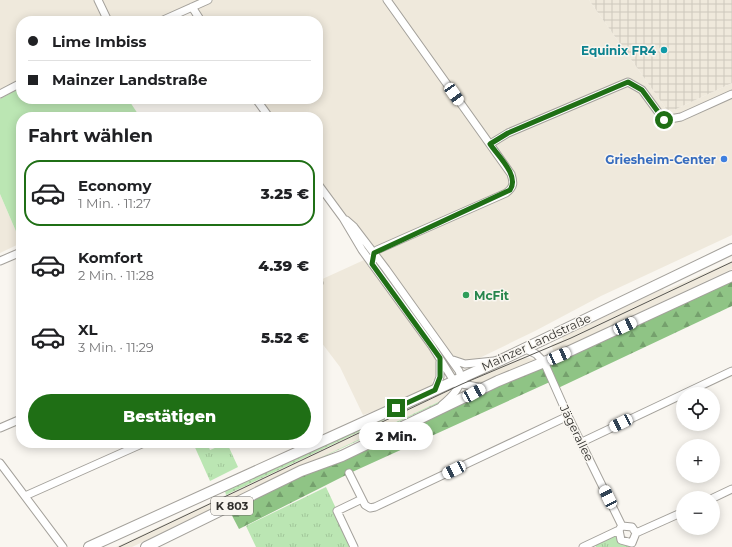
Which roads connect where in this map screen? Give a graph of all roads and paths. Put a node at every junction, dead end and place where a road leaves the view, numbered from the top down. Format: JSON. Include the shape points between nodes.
{"nodes":[{"id":1,"x":98,"y":0,"type":"edge"},
{"id":2,"x":208,"y":0,"type":"edge"},
{"id":3,"x":387,"y":0,"type":"edge"},
{"id":4,"x":192,"y":7,"type":"junction"},
{"id":5,"x":106,"y":16,"type":"edge"},
{"id":6,"x":172,"y":16,"type":"edge"},
{"id":7,"x":198,"y":16,"type":"edge"},
{"id":8,"x":16,"y":86,"type":"edge"},
{"id":9,"x":0,"y":94,"type":"edge"},
{"id":10,"x":732,"y":94,"type":"edge"},
{"id":11,"x":490,"y":144,"type":"junction"},
{"id":12,"x":323,"y":191,"type":"edge"},
{"id":13,"x":343,"y":218,"type":"junction"},
{"id":14,"x":384,"y":248,"type":"junction"},
{"id":15,"x":732,"y":249,"type":"edge"},
{"id":16,"x":374,"y":253,"type":"junction"},
{"id":17,"x":16,"y":254,"type":"edge"},
{"id":18,"x":0,"y":261,"type":"edge"},
{"id":19,"x":372,"y":264,"type":"junction"},
{"id":20,"x":385,"y":267,"type":"junction"},
{"id":21,"x":732,"y":276,"type":"edge"},
{"id":22,"x":524,"y":348,"type":"junction"},
{"id":23,"x":440,"y":358,"type":"junction"},
{"id":24,"x":453,"y":360,"type":"junction"},
{"id":25,"x":500,"y":360,"type":"junction"},
{"id":26,"x":544,"y":362,"type":"junction"},
{"id":27,"x":732,"y":371,"type":"edge"},
{"id":28,"x":458,"y":380,"type":"junction"},
{"id":29,"x":483,"y":388,"type":"junction"},
{"id":30,"x":435,"y":390,"type":"junction"},
{"id":31,"x":432,"y":413,"type":"junction"},
{"id":32,"x":568,"y":416,"type":"junction"},
{"id":33,"x":16,"y":421,"type":"edge"},
{"id":34,"x":0,"y":428,"type":"edge"},
{"id":35,"x":323,"y":441,"type":"edge"},
{"id":36,"x":582,"y":442,"type":"junction"},
{"id":37,"x":133,"y":448,"type":"edge"},
{"id":38,"x":307,"y":448,"type":"edge"},
{"id":39,"x":0,"y":463,"type":"edge"},
{"id":40,"x":349,"y":473,"type":"dead end"},
{"id":41,"x":732,"y":489,"type":"edge"},
{"id":42,"x":720,"y":495,"type":"edge"},
{"id":43,"x":25,"y":496,"type":"junction"},
{"id":44,"x":362,"y":499,"type":"junction"},
{"id":45,"x":676,"y":515,"type":"edge"},
{"id":46,"x":620,"y":528,"type":"junction"},
{"id":47,"x":636,"y":533,"type":"junction"},
{"id":48,"x":633,"y":545,"type":"edge"},
{"id":49,"x":63,"y":547,"type":"edge"},
{"id":50,"x":89,"y":547,"type":"edge"},
{"id":51,"x":146,"y":547,"type":"edge"},
{"id":52,"x":354,"y":547,"type":"edge"},
{"id":53,"x":583,"y":547,"type":"edge"}],
"edges":[{"from":1,"to":5,"type":"street"},
{"from":2,"to":4,"type":"street"},
{"from":3,"to":11,"type":"street"},
{"from":4,"to":6,"type":"street"},
{"from":4,"to":7,"type":"street"},
{"from":8,"to":9,"type":"street"},
{"from":10,"to":11,"type":"street","via":[[681,117],[664,120],[642,90],[628,82],[508,133]]},
{"from":11,"to":14,"type":"street","via":[[511,174],[514,182],[510,190]]},
{"from":12,"to":13,"type":"street"},
{"from":13,"to":16,"type":"street"},
{"from":13,"to":19,"type":"street"},
{"from":14,"to":16,"type":"street"},
{"from":14,"to":20,"type":"street","via":[[382,257]]},
{"from":15,"to":22,"type":"main road","name":"Mainzer Landstraße"},
{"from":16,"to":19,"type":"street"},
{"from":16,"to":20,"type":"street"},
{"from":17,"to":18,"type":"street"},
{"from":19,"to":23,"type":"street"},
{"from":20,"to":24,"type":"street"},
{"from":21,"to":26,"type":"main road","name":"Mainzer Landstraße"},
{"from":22,"to":25,"type":"main road","name":"Mainzer Landstraße"},
{"from":22,"to":26,"type":"street","name":"Jägerallee"},
{"from":23,"to":28,"type":"street"},
{"from":23,"to":30,"type":"street","via":[[440,377]]},
{"from":24,"to":25,"type":"street","via":[[465,364]]},
{"from":24,"to":28,"type":"street"},
{"from":25,"to":28,"type":"main road","name":"Mainzer Landstraße"},
{"from":26,"to":29,"type":"main road","name":"Mainzer Landstraße"},
{"from":26,"to":32,"type":"street","name":"Jägerallee"},
{"from":27,"to":36,"type":"street"},
{"from":28,"to":29,"type":"street","via":[[473,387]]},
{"from":28,"to":30,"type":"main road","name":"Mainzer Landstraße","number":"K 803"},
{"from":28,"to":31,"type":"street","via":[[453,395]]},
{"from":29,"to":31,"type":"main road","name":"Mainzer Landstraße","number":"K 803"},
{"from":30,"to":35,"type":"main road","name":"Mainzer Landstraße","number":"K 803"},
{"from":31,"to":51,"type":"main road","name":"Mainzer Landstraße","number":"K 803","via":[[342,456],[264,489],[234,506]]},
{"from":32,"to":36,"type":"street","name":"Jägerallee"},
{"from":32,"to":44,"type":"street","via":[[375,507],[365,505]]},
{"from":33,"to":34,"type":"street"},
{"from":36,"to":46,"type":"street","name":"Jägerallee"},
{"from":37,"to":43,"type":"street"},
{"from":38,"to":50,"type":"main road","name":"Mainzer Landstraße","number":"K 803"},
{"from":39,"to":43,"type":"street"},
{"from":40,"to":44,"type":"street"},
{"from":41,"to":42,"type":"street"},
{"from":43,"to":49,"type":"street"},
{"from":44,"to":52,"type":"street","via":[[337,511]]},
{"from":45,"to":47,"type":"street"},
{"from":46,"to":47,"type":"street","via":[[632,527]]},
{"from":46,"to":48,"type":"street","name":"Jägerallee","via":[[621,540]]},
{"from":46,"to":53,"type":"street"},
{"from":47,"to":48,"type":"street","name":"Jägerallee"}]}
